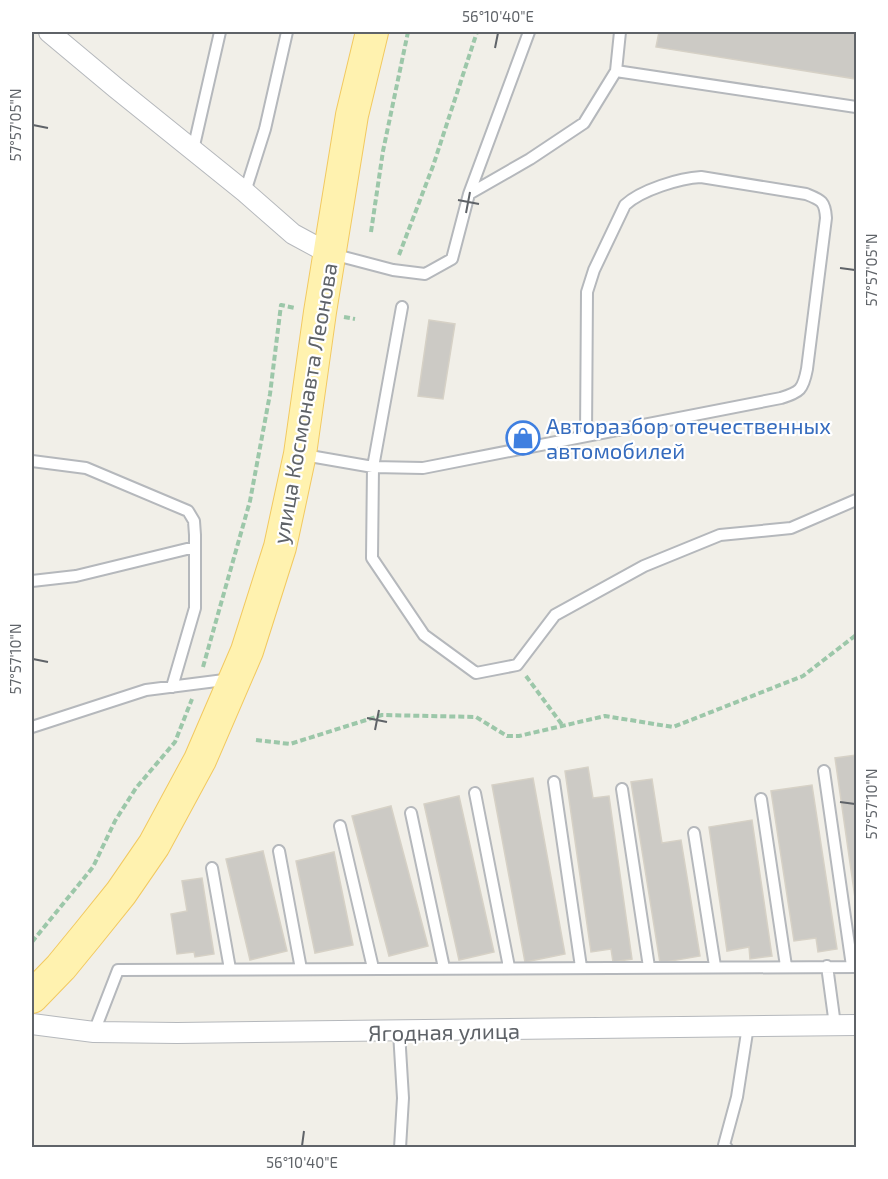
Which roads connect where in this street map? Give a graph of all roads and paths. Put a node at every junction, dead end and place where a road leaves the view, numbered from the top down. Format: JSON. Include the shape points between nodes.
{"nodes":[{"id":1,"x":49,"y":32,"type":"edge"},
{"id":2,"x":220,"y":32,"type":"edge"},
{"id":3,"x":287,"y":32,"type":"edge"},
{"id":4,"x":372,"y":32,"type":"edge"},
{"id":5,"x":408,"y":32,"type":"edge"},
{"id":6,"x":477,"y":32,"type":"edge"},
{"id":7,"x":529,"y":32,"type":"edge"},
{"id":8,"x":620,"y":32,"type":"edge"},
{"id":9,"x":616,"y":71,"type":"junction"},
{"id":10,"x":856,"y":107,"type":"edge"},
{"id":11,"x":193,"y":150,"type":"junction"},
{"id":12,"x":245,"y":192,"type":"junction"},
{"id":13,"x":469,"y":194,"type":"junction"},
{"id":14,"x":371,"y":232,"type":"dead end"},
{"id":15,"x":330,"y":254,"type":"junction"},
{"id":16,"x":393,"y":270,"type":"junction"},
{"id":17,"x":402,"y":307,"type":"dead end"},
{"id":18,"x":586,"y":436,"type":"junction"},
{"id":19,"x":300,"y":454,"type":"junction"},
{"id":20,"x":32,"y":461,"type":"edge"},
{"id":21,"x":373,"y":467,"type":"junction"},
{"id":22,"x":856,"y":500,"type":"edge"},
{"id":23,"x":195,"y":547,"type":"junction"},
{"id":24,"x":32,"y":581,"type":"edge"},
{"id":25,"x":856,"y":635,"type":"edge"},
{"id":26,"x":518,"y":664,"type":"junction"},
{"id":27,"x":235,"y":678,"type":"junction"},
{"id":28,"x":172,"y":687,"type":"junction"},
{"id":29,"x":563,"y":726,"type":"junction"},
{"id":30,"x":32,"y":727,"type":"edge"},
{"id":31,"x":255,"y":740,"type":"dead end"},
{"id":32,"x":824,"y":771,"type":"dead end"},
{"id":33,"x":554,"y":782,"type":"dead end"},
{"id":34,"x":622,"y":789,"type":"dead end"},
{"id":35,"x":475,"y":793,"type":"dead end"},
{"id":36,"x":761,"y":799,"type":"dead end"},
{"id":37,"x":411,"y":813,"type":"dead end"},
{"id":38,"x":340,"y":826,"type":"dead end"},
{"id":39,"x":694,"y":833,"type":"dead end"},
{"id":40,"x":279,"y":852,"type":"dead end"},
{"id":41,"x":212,"y":868,"type":"dead end"},
{"id":42,"x":715,"y":966,"type":"junction"},
{"id":43,"x":786,"y":966,"type":"junction"},
{"id":44,"x":827,"y":966,"type":"junction"},
{"id":45,"x":581,"y":967,"type":"junction"},
{"id":46,"x":648,"y":967,"type":"junction"},
{"id":47,"x":854,"y":967,"type":"edge"},
{"id":48,"x":373,"y":968,"type":"junction"},
{"id":49,"x":444,"y":968,"type":"junction"},
{"id":50,"x":509,"y":968,"type":"junction"},
{"id":51,"x":230,"y":969,"type":"junction"},
{"id":52,"x":301,"y":969,"type":"junction"},
{"id":53,"x":32,"y":997,"type":"edge"},
{"id":54,"x":32,"y":1024,"type":"edge"},
{"id":55,"x":835,"y":1024,"type":"junction"},
{"id":56,"x":856,"y":1025,"type":"edge"},
{"id":57,"x":748,"y":1026,"type":"junction"},
{"id":58,"x":94,"y":1032,"type":"junction"},
{"id":59,"x":399,"y":1032,"type":"junction"},
{"id":60,"x":722,"y":1147,"type":"edge"},
{"id":61,"x":400,"y":1148,"type":"edge"}],
"edges":[{"from":1,"to":11,"type":"street"},
{"from":2,"to":11,"type":"lane"},
{"from":3,"to":12,"type":"lane","via":[[265,129]]},
{"from":4,"to":15,"type":"main road","name":"улица Космонавта Леонова","via":[[352,115]]},
{"from":5,"to":14,"type":"path"},
{"from":6,"to":16,"type":"path","via":[[433,166]]},
{"from":7,"to":13,"type":"lane"},
{"from":8,"to":9,"type":"lane"},
{"from":9,"to":10,"type":"lane"},
{"from":9,"to":13,"type":"lane","via":[[584,123]]},
{"from":11,"to":12,"type":"street"},
{"from":12,"to":15,"type":"street","via":[[293,234]]},
{"from":13,"to":16,"type":"lane","via":[[452,259],[424,274]]},
{"from":15,"to":16,"type":"lane"},
{"from":15,"to":19,"type":"main road","name":"улица Космонавта Леонова"},
{"from":17,"to":21,"type":"lane"},
{"from":18,"to":18,"type":"lane","via":[[798,393],[805,384],[824,230],[825,208],[820,200],[806,194],[701,177],[667,185],[625,204],[586,292]]},
{"from":18,"to":21,"type":"lane","via":[[423,468]]},
{"from":19,"to":21,"type":"lane"},
{"from":19,"to":27,"type":"main road","name":"улица Космонавта Леонова","via":[[280,547]]},
{"from":20,"to":23,"type":"lane","via":[[86,468],[188,511],[194,521]]},
{"from":21,"to":26,"type":"lane","via":[[372,558],[424,635],[476,672]]},
{"from":22,"to":26,"type":"lane","via":[[791,528],[720,535],[644,566],[555,615]]},
{"from":23,"to":24,"type":"lane","via":[[76,576]]},
{"from":23,"to":28,"type":"lane","via":[[195,608]]},
{"from":25,"to":29,"type":"path","via":[[803,676],[673,727],[605,716]]},
{"from":26,"to":29,"type":"path"},
{"from":27,"to":28,"type":"lane"},
{"from":27,"to":53,"type":"main road","name":"улица Космонавта Леонова","via":[[200,760],[154,845],[62,967]]},
{"from":28,"to":30,"type":"lane","via":[[146,690]]},
{"from":29,"to":31,"type":"path","via":[[507,736],[476,717],[382,715],[290,744]]},
{"from":32,"to":47,"type":"lane"},
{"from":33,"to":45,"type":"lane"},
{"from":34,"to":46,"type":"lane"},
{"from":35,"to":50,"type":"lane"},
{"from":36,"to":43,"type":"lane"},
{"from":37,"to":49,"type":"lane"},
{"from":38,"to":48,"type":"lane"},
{"from":39,"to":42,"type":"lane"},
{"from":40,"to":52,"type":"lane"},
{"from":41,"to":51,"type":"lane"},
{"from":42,"to":43,"type":"lane"},
{"from":42,"to":46,"type":"lane"},
{"from":43,"to":44,"type":"lane"},
{"from":44,"to":47,"type":"lane"},
{"from":44,"to":55,"type":"lane"},
{"from":45,"to":46,"type":"lane"},
{"from":45,"to":50,"type":"lane"},
{"from":48,"to":49,"type":"lane"},
{"from":48,"to":52,"type":"lane"},
{"from":49,"to":50,"type":"lane"},
{"from":51,"to":52,"type":"lane"},
{"from":51,"to":58,"type":"lane","via":[[118,970]]},
{"from":54,"to":58,"type":"street","name":"Ягодная улица"},
{"from":55,"to":56,"type":"street","name":"Ягодная улица"},
{"from":55,"to":57,"type":"street","name":"Ягодная улица"},
{"from":57,"to":59,"type":"street","name":"Ягодная улица"},
{"from":57,"to":60,"type":"lane","via":[[737,1097]]},
{"from":58,"to":59,"type":"street","name":"Ягодная улица"},
{"from":59,"to":61,"type":"lane","via":[[403,1098]]}]}
